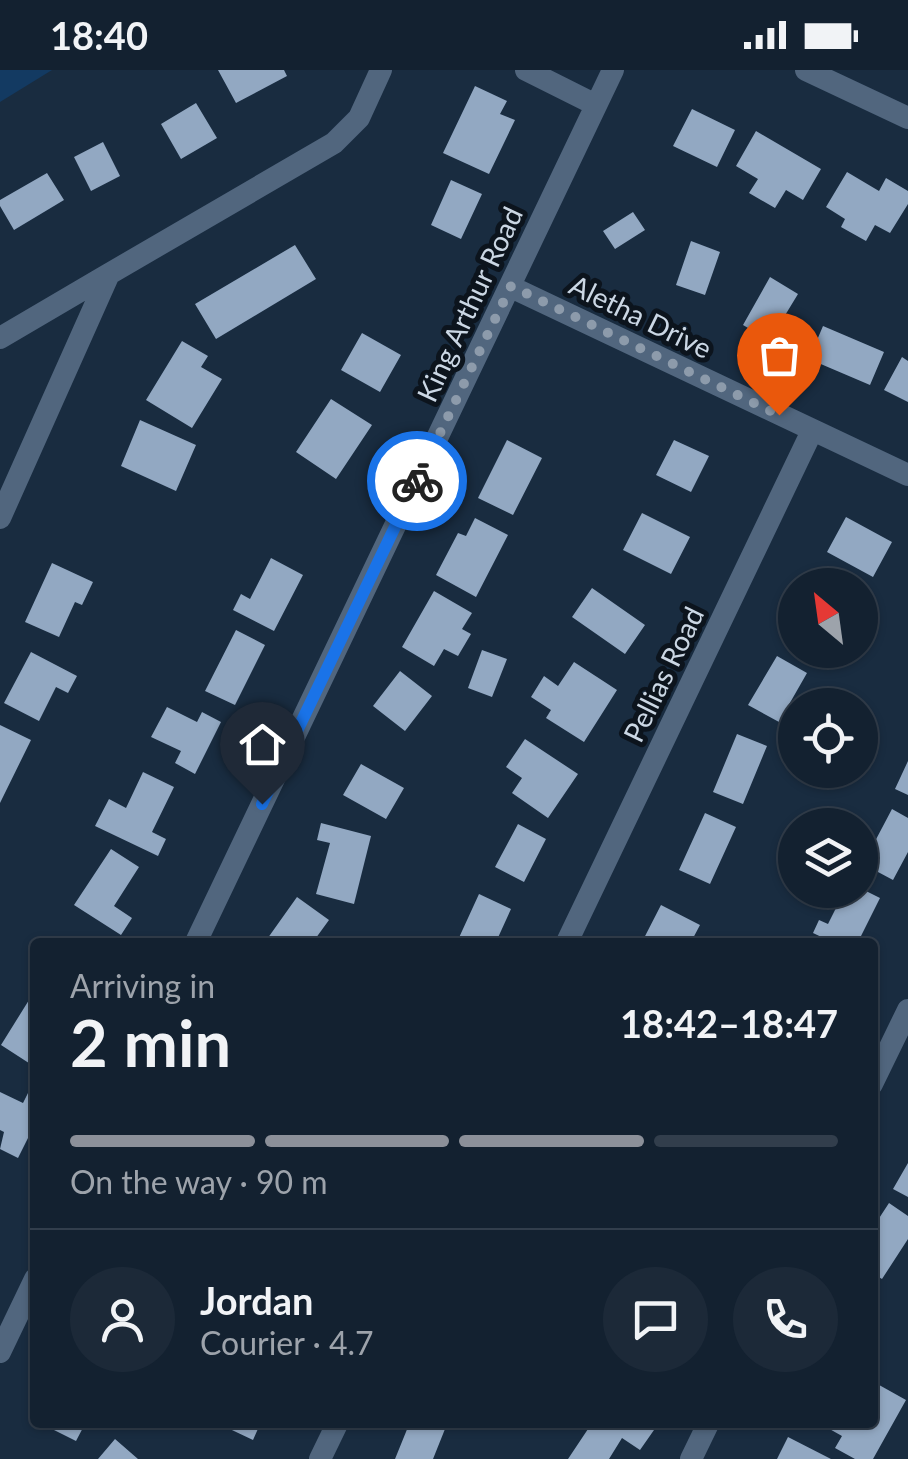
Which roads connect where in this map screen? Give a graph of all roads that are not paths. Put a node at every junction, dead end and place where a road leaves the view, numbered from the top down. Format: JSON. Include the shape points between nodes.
{"nodes":[{"id":1,"x":381,"y":70,"type":"edge"},
{"id":2,"x":526,"y":70,"type":"edge"},
{"id":3,"x":613,"y":70,"type":"edge"},
{"id":4,"x":806,"y":70,"type":"edge"},
{"id":5,"x":596,"y":105,"type":"junction"},
{"id":6,"x":908,"y":118,"type":"edge"},
{"id":7,"x":109,"y":274,"type":"junction"},
{"id":8,"x":511,"y":286,"type":"junction"},
{"id":9,"x":0,"y":338,"type":"edge"},
{"id":10,"x":812,"y":431,"type":"junction"},
{"id":11,"x":908,"y":476,"type":"edge"},
{"id":12,"x":0,"y":518,"type":"edge"},
{"id":13,"x":198,"y":938,"type":"edge"},
{"id":14,"x":570,"y":938,"type":"edge"},
{"id":15,"x":908,"y":1010,"type":"edge"},
{"id":16,"x":878,"y":1072,"type":"edge"},
{"id":17,"x":30,"y":1289,"type":"edge"},
{"id":18,"x":0,"y":1352,"type":"edge"},
{"id":19,"x":335,"y":1428,"type":"edge"},
{"id":20,"x":706,"y":1428,"type":"edge"},
{"id":21,"x":320,"y":1459,"type":"edge"},
{"id":22,"x":691,"y":1459,"type":"edge"}],
"edges":[{"from":1,"to":7,"type":"street","via":[[359,118],[334,143]]},
{"from":2,"to":5,"type":"street"},
{"from":3,"to":5,"type":"street","name":"King Arthur Road"},
{"from":4,"to":6,"type":"street"},
{"from":5,"to":8,"type":"street","name":"King Arthur Road"},
{"from":7,"to":9,"type":"street"},
{"from":7,"to":12,"type":"street"},
{"from":8,"to":10,"type":"street","name":"Aletha Drive"},
{"from":8,"to":13,"type":"street","name":"King Arthur Road"},
{"from":10,"to":11,"type":"street","name":"Aletha Drive"},
{"from":10,"to":14,"type":"street","name":"Pellias Road"},
{"from":15,"to":16,"type":"street"},
{"from":17,"to":18,"type":"street"},
{"from":19,"to":21,"type":"street"},
{"from":20,"to":22,"type":"street"}]}
